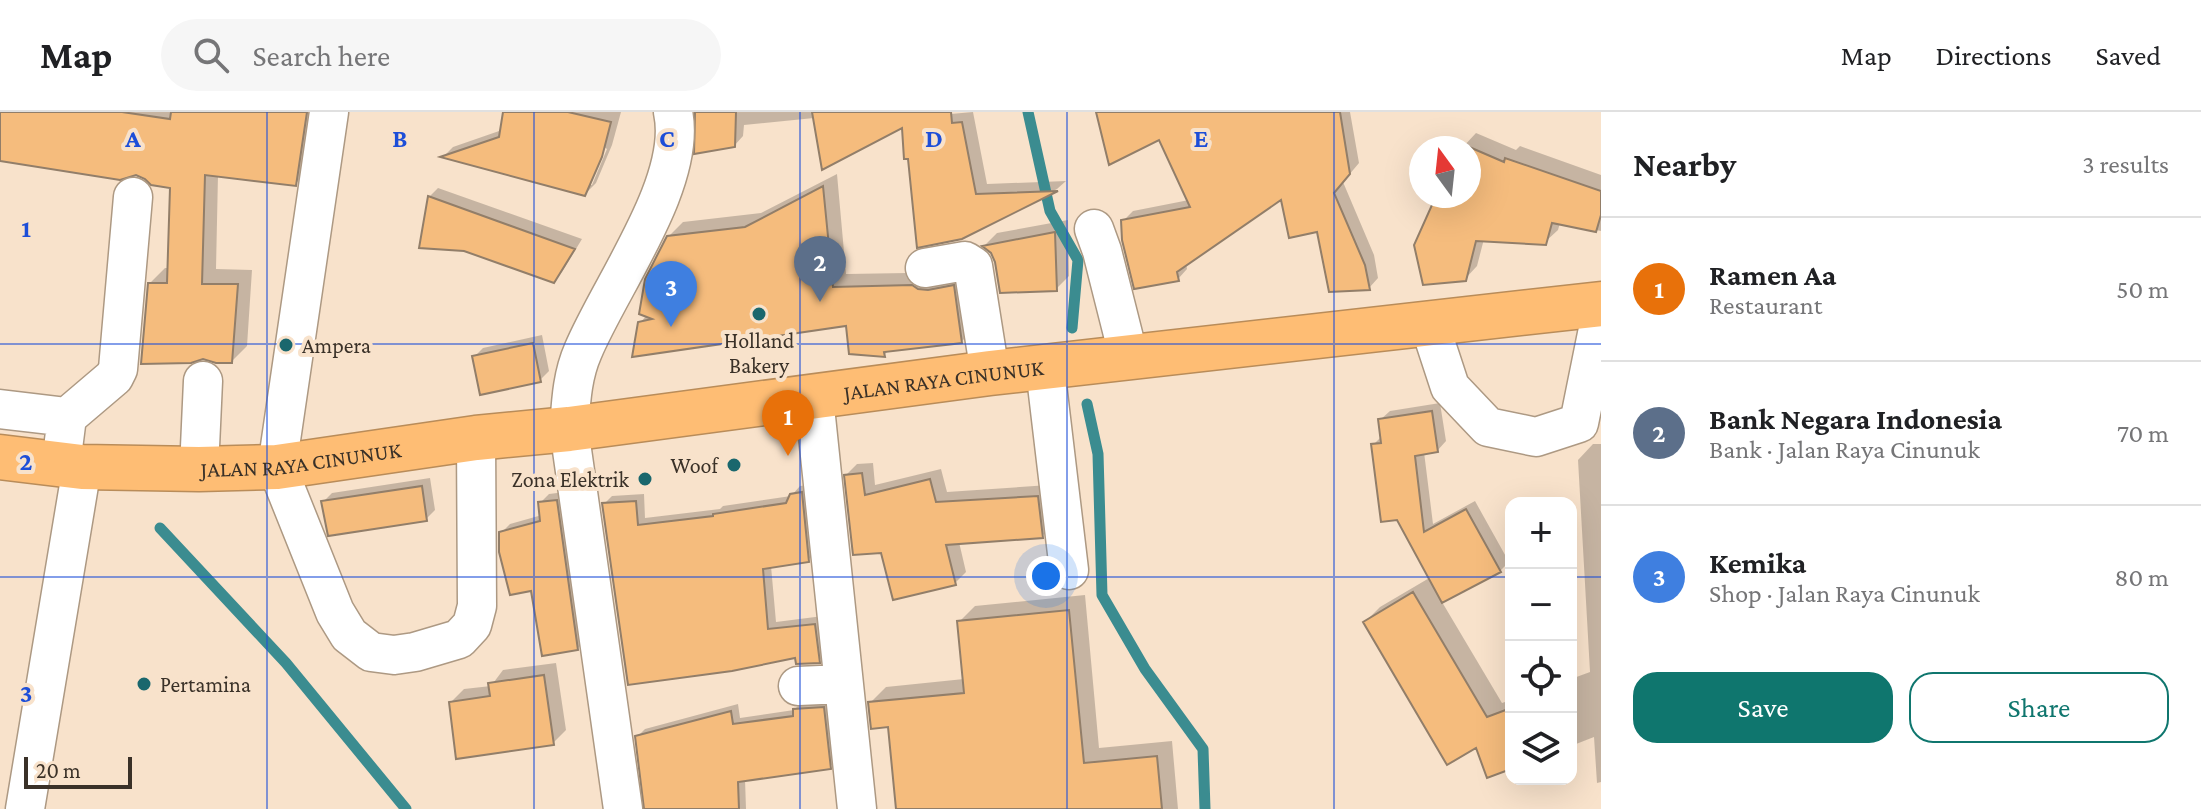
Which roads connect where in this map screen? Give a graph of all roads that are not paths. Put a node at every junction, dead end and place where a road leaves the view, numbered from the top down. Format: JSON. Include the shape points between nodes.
{"nodes":[{"id":1,"x":329,"y":112,"type":"edge"},
{"id":2,"x":673,"y":112,"type":"edge"},
{"id":3,"x":133,"y":197,"type":"dead end"},
{"id":4,"x":1094,"y":229,"type":"dead end"},
{"id":5,"x":925,"y":268,"type":"dead end"},
{"id":6,"x":1601,"y":304,"type":"edge"},
{"id":7,"x":1601,"y":314,"type":"edge"},
{"id":8,"x":1429,"y":323,"type":"junction"},
{"id":9,"x":1129,"y":358,"type":"junction"},
{"id":10,"x":1045,"y":368,"type":"junction"},
{"id":11,"x":990,"y":373,"type":"junction"},
{"id":12,"x":203,"y":381,"type":"dead end"},
{"id":13,"x":814,"y":398,"type":"junction"},
{"id":14,"x":0,"y":409,"type":"edge"},
{"id":15,"x":67,"y":417,"type":"junction"},
{"id":16,"x":569,"y":429,"type":"junction"},
{"id":17,"x":476,"y":438,"type":"junction"},
{"id":18,"x":0,"y":457,"type":"edge"},
{"id":19,"x":72,"y":465,"type":"junction"},
{"id":20,"x":277,"y":467,"type":"junction"},
{"id":21,"x":199,"y":469,"type":"junction"},
{"id":22,"x":1069,"y":570,"type":"dead end"},
{"id":23,"x":843,"y":684,"type":"junction"},
{"id":24,"x":798,"y":686,"type":"dead end"},
{"id":25,"x":25,"y":809,"type":"edge"},
{"id":26,"x":623,"y":809,"type":"edge"},
{"id":27,"x":857,"y":809,"type":"edge"}],
"edges":[{"from":1,"to":20,"type":"street"},
{"from":2,"to":16,"type":"street","via":[[673,160],[582,353],[571,392]]},
{"from":3,"to":15,"type":"street","via":[[118,369]]},
{"from":4,"to":9,"type":"street"},
{"from":5,"to":11,"type":"street","via":[[965,261],[973,266]]},
{"from":6,"to":8,"type":"highway","name":"JALAN RAYA CINUNUK"},
{"from":7,"to":8,"type":"street","via":[[1579,423],[1536,437],[1488,427],[1450,387]]},
{"from":8,"to":9,"type":"highway","name":"JALAN RAYA CINUNUK"},
{"from":9,"to":10,"type":"highway","name":"JALAN RAYA CINUNUK"},
{"from":10,"to":11,"type":"highway","name":"JALAN RAYA CINUNUK"},
{"from":10,"to":22,"type":"street"},
{"from":11,"to":13,"type":"highway","name":"JALAN RAYA CINUNUK"},
{"from":12,"to":21,"type":"street"},
{"from":13,"to":16,"type":"highway","name":"JALAN RAYA CINUNUK"},
{"from":13,"to":23,"type":"street"},
{"from":14,"to":15,"type":"street"},
{"from":15,"to":19,"type":"street"},
{"from":16,"to":17,"type":"highway","name":"JALAN RAYA CINUNUK"},
{"from":16,"to":26,"type":"street"},
{"from":17,"to":20,"type":"highway","name":"JALAN RAYA CINUNUK"},
{"from":17,"to":20,"type":"street","via":[[477,606],[472,625],[459,639],[415,652],[371,652],[349,635]]},
{"from":18,"to":19,"type":"highway","name":"JALAN RAYA CINUNUK"},
{"from":19,"to":21,"type":"highway","name":"JALAN RAYA CINUNUK"},
{"from":19,"to":25,"type":"street"},
{"from":20,"to":21,"type":"highway","name":"JALAN RAYA CINUNUK"},
{"from":23,"to":24,"type":"street"},
{"from":23,"to":27,"type":"street"}]}
